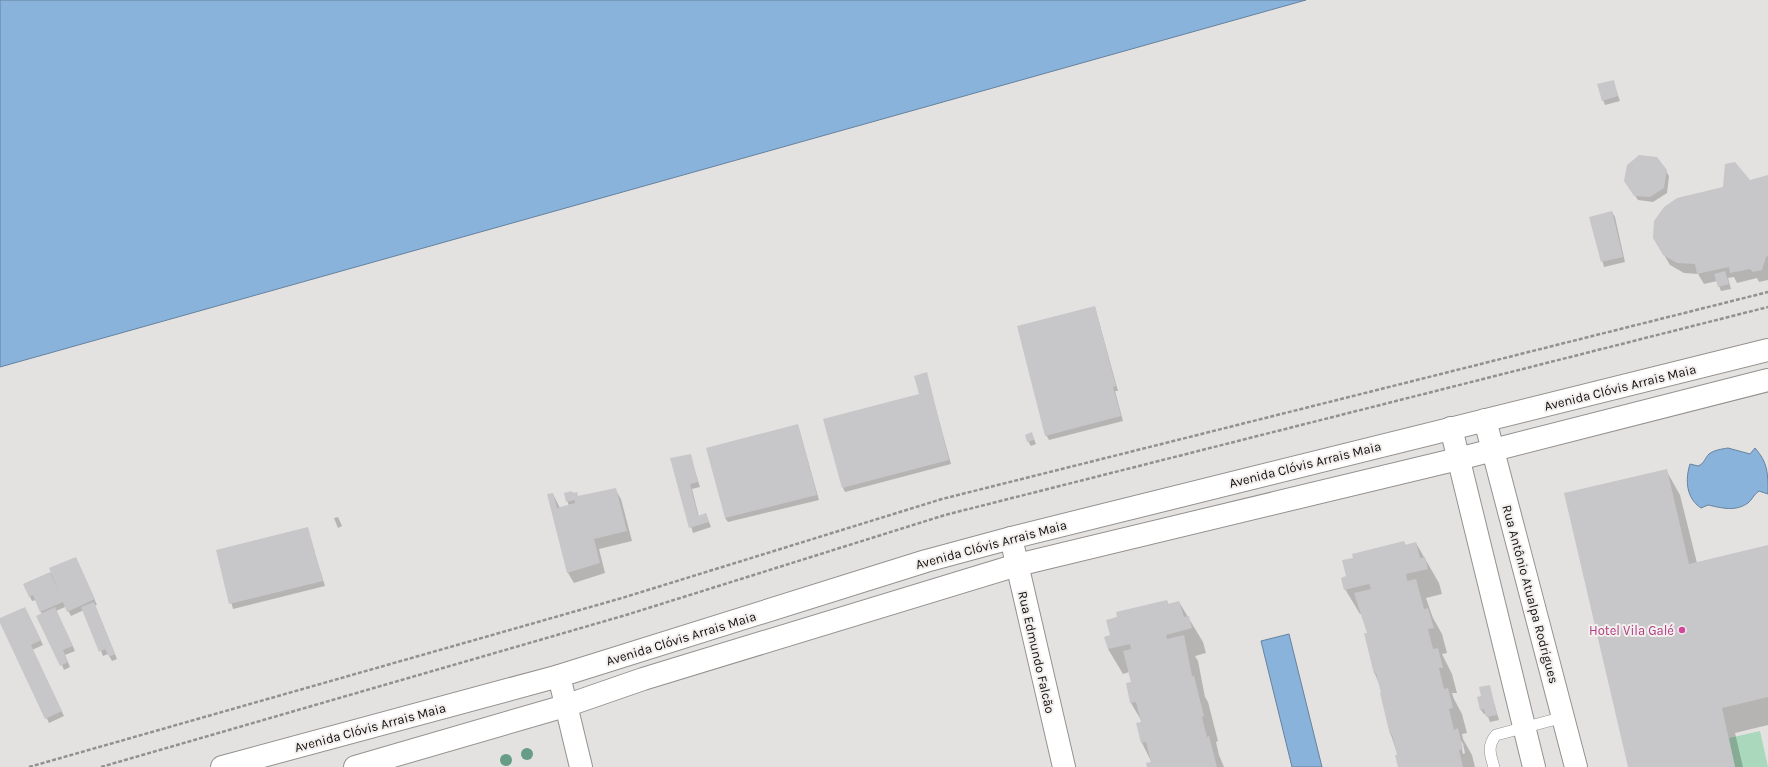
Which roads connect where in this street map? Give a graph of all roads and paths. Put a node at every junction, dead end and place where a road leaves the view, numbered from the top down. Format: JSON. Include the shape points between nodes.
{"nodes":[{"id":1,"x":1768,"y":292,"type":"edge"},
{"id":2,"x":1768,"y":307,"type":"edge"},
{"id":3,"x":1768,"y":350,"type":"edge"},
{"id":4,"x":1768,"y":380,"type":"edge"},
{"id":5,"x":1485,"y":420,"type":"junction"},
{"id":6,"x":1451,"y":428,"type":"junction"},
{"id":7,"x":1492,"y":449,"type":"junction"},
{"id":8,"x":1458,"y":459,"type":"junction"},
{"id":9,"x":1011,"y":538,"type":"junction"},
{"id":10,"x":1017,"y":565,"type":"junction"},
{"id":11,"x":559,"y":676,"type":"junction"},
{"id":12,"x":566,"y":706,"type":"junction"},
{"id":13,"x":1564,"y":717,"type":"junction"},
{"id":14,"x":1525,"y":728,"type":"junction"},
{"id":15,"x":29,"y":767,"type":"edge"},
{"id":16,"x":101,"y":767,"type":"edge"},
{"id":17,"x":222,"y":767,"type":"edge"},
{"id":18,"x":355,"y":767,"type":"edge"},
{"id":19,"x":581,"y":767,"type":"edge"},
{"id":20,"x":1064,"y":767,"type":"edge"},
{"id":21,"x":1494,"y":767,"type":"edge"},
{"id":22,"x":1534,"y":767,"type":"edge"},
{"id":23,"x":1576,"y":767,"type":"edge"}],
"edges":[{"from":1,"to":15,"type":"path","via":[[942,498],[622,598]]},
{"from":2,"to":16,"type":"path","via":[[945,515],[626,615]]},
{"from":3,"to":5,"type":"main road","name":"Avenida Clóvis Arrais Maia"},
{"from":4,"to":7,"type":"main road","name":"Avenida Clóvis Arrais Maia"},
{"from":5,"to":6,"type":"main road","name":"Avenida Clóvis Arrais Maia"},
{"from":5,"to":7,"type":"main road","name":"Rua Antônio Atualpa Rodrigues"},
{"from":6,"to":8,"type":"main road"},
{"from":6,"to":9,"type":"main road","name":"Avenida Clóvis Arrais Maia"},
{"from":7,"to":8,"type":"main road","name":"Avenida Clóvis Arrais Maia"},
{"from":7,"to":13,"type":"main road","name":"Rua Antônio Atualpa Rodrigues"},
{"from":8,"to":10,"type":"main road","name":"Avenida Clóvis Arrais Maia"},
{"from":8,"to":14,"type":"main road"},
{"from":9,"to":10,"type":"main road","name":"Rua Edmundo Falcão"},
{"from":9,"to":11,"type":"main road","name":"Avenida Clóvis Arrais Maia","via":[[926,561]]},
{"from":10,"to":12,"type":"main road","name":"Avenida Clóvis Arrais Maia","via":[[651,677]]},
{"from":10,"to":20,"type":"main road","name":"Rua Edmundo Falcão"},
{"from":11,"to":12,"type":"main road"},
{"from":11,"to":17,"type":"main road","name":"Avenida Clóvis Arrais Maia"},
{"from":12,"to":18,"type":"main road","name":"Avenida Clóvis Arrais Maia"},
{"from":12,"to":19,"type":"main road"},
{"from":13,"to":14,"type":"lane"},
{"from":13,"to":23,"type":"main road","name":"Rua Antônio Atualpa Rodrigues"},
{"from":14,"to":21,"type":"lane","via":[[1496,735],[1491,741],[1489,749]]},
{"from":14,"to":22,"type":"main road"}]}
